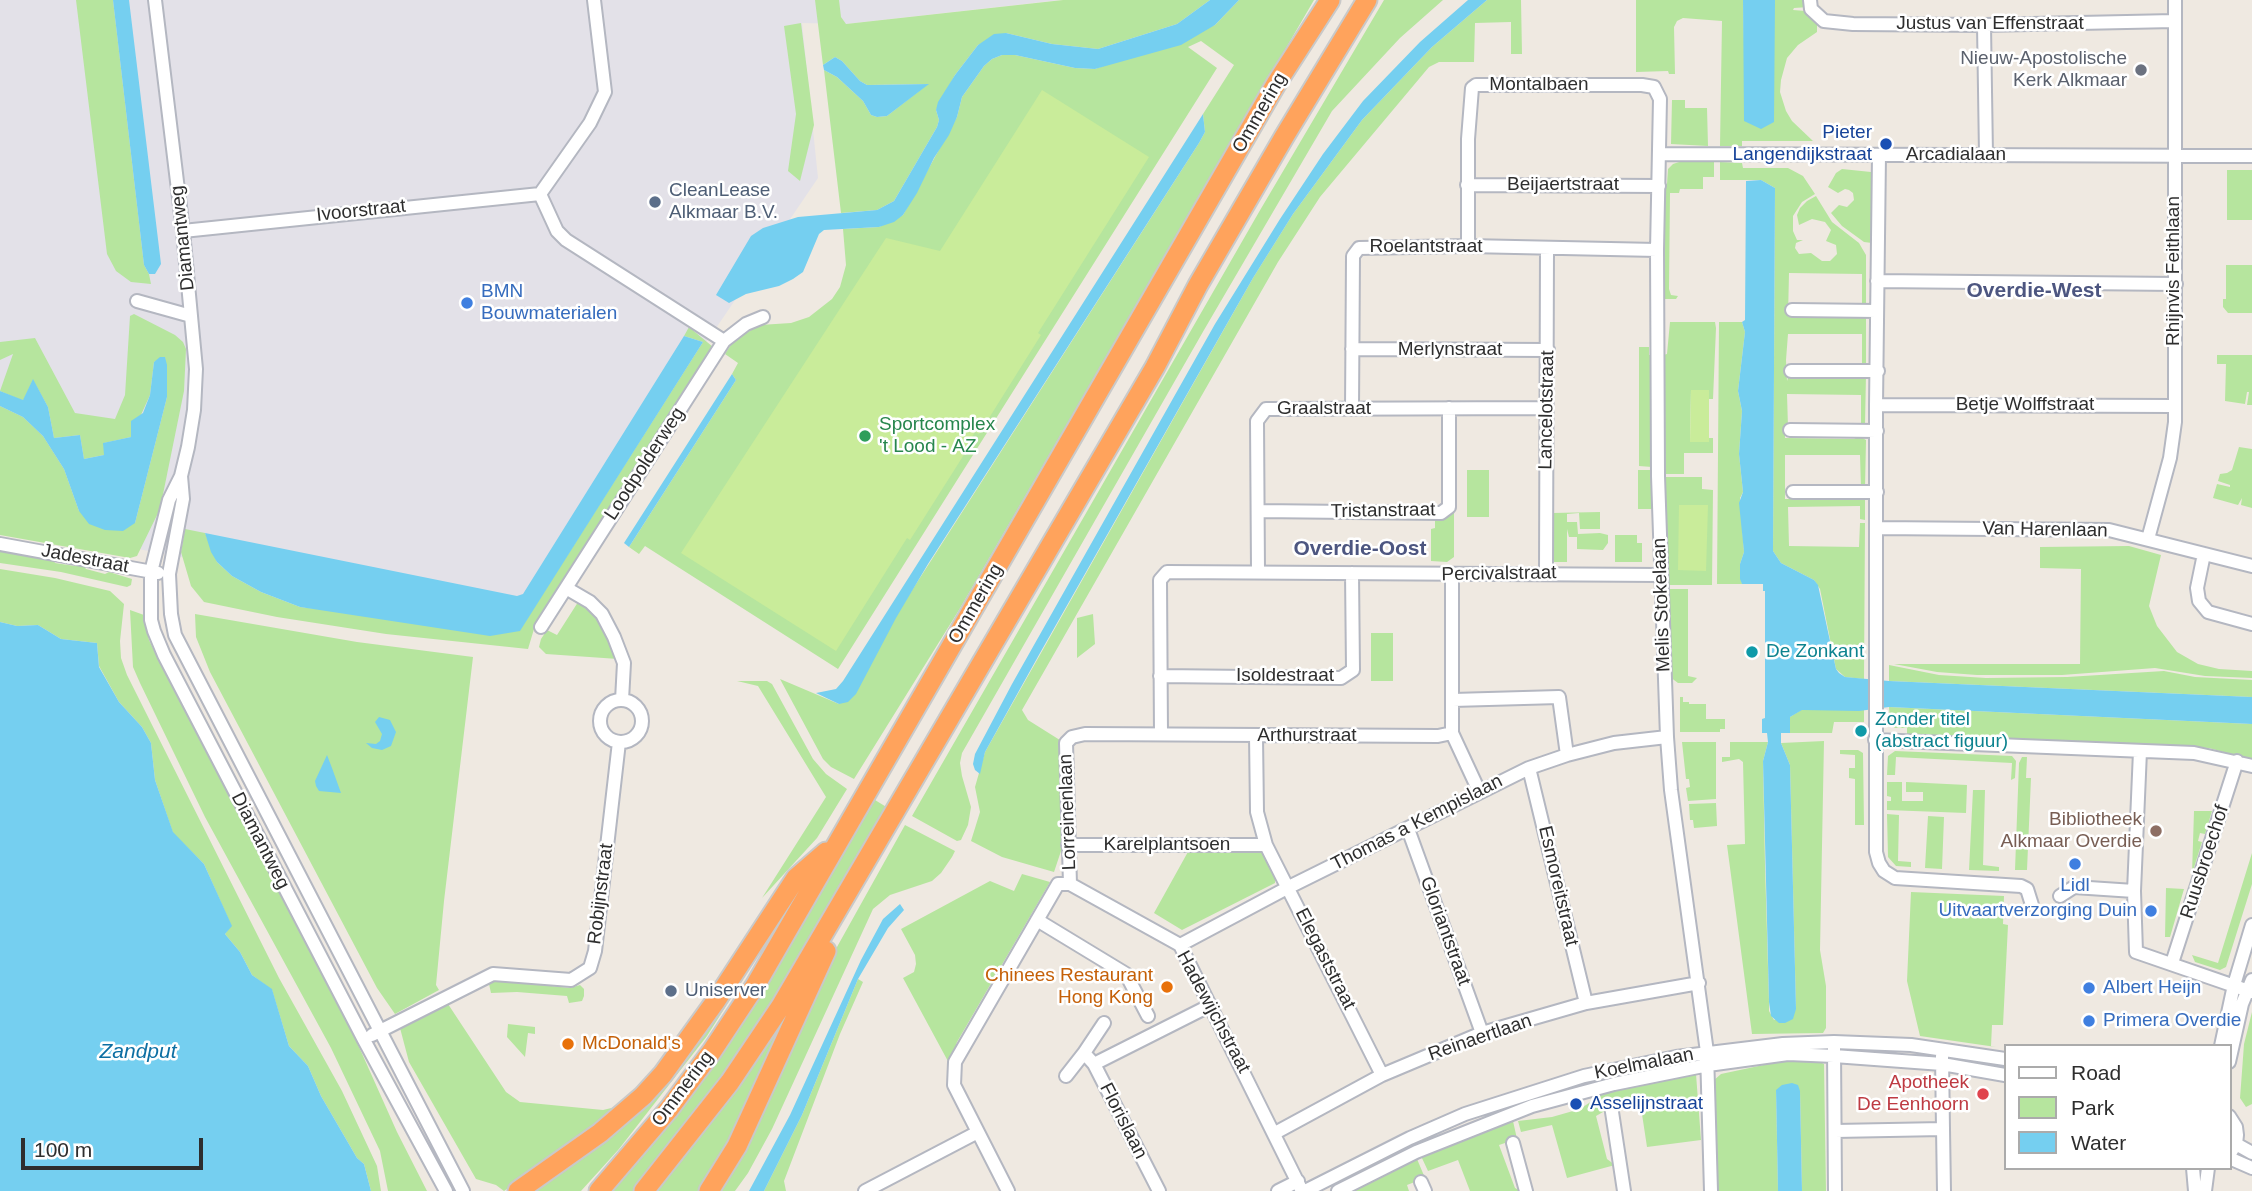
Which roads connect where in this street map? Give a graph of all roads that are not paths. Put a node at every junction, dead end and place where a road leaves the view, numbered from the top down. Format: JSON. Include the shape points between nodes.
{"nodes":[{"id":1,"x":155,"y":0,"type":"edge"},
{"id":2,"x":594,"y":0,"type":"edge"},
{"id":3,"x":1320,"y":0,"type":"edge"},
{"id":4,"x":1330,"y":0,"type":"edge"},
{"id":5,"x":2175,"y":0,"type":"edge"},
{"id":6,"x":1366,"y":1,"type":"edge"},
{"id":7,"x":1811,"y":4,"type":"edge"},
{"id":8,"x":2174,"y":21,"type":"junction"},
{"id":9,"x":1984,"y":25,"type":"junction"},
{"id":10,"x":1276,"y":84,"type":"junction"},
{"id":11,"x":1659,"y":154,"type":"junction"},
{"id":12,"x":1879,"y":155,"type":"junction"},
{"id":13,"x":1986,"y":155,"type":"junction"},
{"id":14,"x":2174,"y":155,"type":"junction"},
{"id":15,"x":2252,"y":156,"type":"edge"},
{"id":16,"x":1467,"y":185,"type":"junction"},
{"id":17,"x":1659,"y":186,"type":"junction"},
{"id":18,"x":540,"y":194,"type":"junction"},
{"id":19,"x":183,"y":230,"type":"junction"},
{"id":20,"x":1468,"y":246,"type":"junction"},
{"id":21,"x":1547,"y":248,"type":"junction"},
{"id":22,"x":1657,"y":250,"type":"junction"},
{"id":23,"x":1877,"y":281,"type":"junction"},
{"id":24,"x":2176,"y":284,"type":"junction"},
{"id":25,"x":137,"y":301,"type":"dead end"},
{"id":26,"x":1793,"y":310,"type":"dead end"},
{"id":27,"x":1877,"y":311,"type":"junction"},
{"id":28,"x":191,"y":316,"type":"junction"},
{"id":29,"x":763,"y":317,"type":"dead end"},
{"id":30,"x":724,"y":341,"type":"junction"},
{"id":31,"x":1352,"y":349,"type":"junction"},
{"id":32,"x":1548,"y":350,"type":"junction"},
{"id":33,"x":1791,"y":371,"type":"dead end"},
{"id":34,"x":1878,"y":371,"type":"junction"},
{"id":35,"x":1876,"y":405,"type":"junction"},
{"id":36,"x":2174,"y":406,"type":"junction"},
{"id":37,"x":1449,"y":408,"type":"junction"},
{"id":38,"x":1547,"y":408,"type":"junction"},
{"id":39,"x":1352,"y":410,"type":"junction"},
{"id":40,"x":1790,"y":430,"type":"dead end"},
{"id":41,"x":1877,"y":431,"type":"junction"},
{"id":42,"x":180,"y":475,"type":"junction"},
{"id":43,"x":1793,"y":492,"type":"dead end"},
{"id":44,"x":1877,"y":492,"type":"junction"},
{"id":45,"x":1259,"y":510,"type":"junction"},
{"id":46,"x":1876,"y":528,"type":"junction"},
{"id":47,"x":2148,"y":539,"type":"junction"},
{"id":48,"x":0,"y":544,"type":"edge"},
{"id":49,"x":2204,"y":554,"type":"junction"},
{"id":50,"x":2252,"y":566,"type":"edge"},
{"id":51,"x":1258,"y":571,"type":"junction"},
{"id":52,"x":151,"y":572,"type":"junction"},
{"id":53,"x":1352,"y":573,"type":"junction"},
{"id":54,"x":1546,"y":573,"type":"junction"},
{"id":55,"x":169,"y":574,"type":"junction"},
{"id":56,"x":1452,"y":575,"type":"junction"},
{"id":57,"x":1661,"y":575,"type":"junction"},
{"id":58,"x":566,"y":589,"type":"junction"},
{"id":59,"x":2252,"y":624,"type":"edge"},
{"id":60,"x":541,"y":627,"type":"dead end"},
{"id":61,"x":1160,"y":676,"type":"junction"},
{"id":62,"x":622,"y":700,"type":"junction"},
{"id":63,"x":1453,"y":700,"type":"junction"},
{"id":64,"x":1452,"y":733,"type":"junction"},
{"id":65,"x":1161,"y":734,"type":"junction"},
{"id":66,"x":1256,"y":736,"type":"junction"},
{"id":67,"x":1667,"y":737,"type":"junction"},
{"id":68,"x":1875,"y":740,"type":"junction"},
{"id":69,"x":619,"y":741,"type":"junction"},
{"id":70,"x":2140,"y":751,"type":"junction"},
{"id":71,"x":1567,"y":755,"type":"junction"},
{"id":72,"x":2237,"y":761,"type":"junction"},
{"id":73,"x":2252,"y":766,"type":"edge"},
{"id":74,"x":1529,"y":768,"type":"junction"},
{"id":75,"x":1479,"y":791,"type":"junction"},
{"id":76,"x":1408,"y":828,"type":"junction"},
{"id":77,"x":840,"y":840,"type":"junction"},
{"id":78,"x":1068,"y":845,"type":"junction"},
{"id":79,"x":1266,"y":845,"type":"junction"},
{"id":80,"x":873,"y":848,"type":"junction"},
{"id":81,"x":1070,"y":884,"type":"junction"},
{"id":82,"x":1289,"y":887,"type":"junction"},
{"id":83,"x":2134,"y":891,"type":"junction"},
{"id":84,"x":2060,"y":896,"type":"dead end"},
{"id":85,"x":2032,"y":905,"type":"dead end"},
{"id":86,"x":1037,"y":920,"type":"junction"},
{"id":87,"x":2252,"y":925,"type":"edge"},
{"id":88,"x":1180,"y":945,"type":"junction"},
{"id":89,"x":2172,"y":963,"type":"junction"},
{"id":90,"x":1699,"y":983,"type":"junction"},
{"id":91,"x":2234,"y":985,"type":"junction"},
{"id":92,"x":2251,"y":987,"type":"edge"},
{"id":93,"x":1586,"y":1003,"type":"junction"},
{"id":94,"x":1211,"y":1005,"type":"junction"},
{"id":95,"x":1148,"y":1016,"type":"dead end"},
{"id":96,"x":1104,"y":1023,"type":"dead end"},
{"id":97,"x":379,"y":1032,"type":"junction"},
{"id":98,"x":1482,"y":1033,"type":"junction"},
{"id":99,"x":364,"y":1040,"type":"junction"},
{"id":100,"x":1834,"y":1042,"type":"junction"},
{"id":101,"x":2221,"y":1044,"type":"edge"},
{"id":102,"x":1943,"y":1049,"type":"junction"},
{"id":103,"x":1084,"y":1053,"type":"junction"},
{"id":104,"x":2231,"y":1053,"type":"edge"},
{"id":105,"x":1834,"y":1056,"type":"junction"},
{"id":106,"x":1708,"y":1059,"type":"junction"},
{"id":107,"x":2004,"y":1059,"type":"edge"},
{"id":108,"x":1094,"y":1064,"type":"junction"},
{"id":109,"x":1942,"y":1064,"type":"junction"},
{"id":110,"x":1382,"y":1075,"type":"junction"},
{"id":111,"x":2004,"y":1075,"type":"edge"},
{"id":112,"x":1066,"y":1076,"type":"dead end"},
{"id":113,"x":1612,"y":1112,"type":"dead end"},
{"id":114,"x":2231,"y":1120,"type":"edge"},
{"id":115,"x":1944,"y":1129,"type":"junction"},
{"id":116,"x":1835,"y":1131,"type":"junction"},
{"id":117,"x":978,"y":1132,"type":"junction"},
{"id":118,"x":1275,"y":1133,"type":"junction"},
{"id":119,"x":1513,"y":1143,"type":"dead end"},
{"id":120,"x":2231,"y":1152,"type":"edge"},
{"id":121,"x":2252,"y":1153,"type":"edge"},
{"id":122,"x":2252,"y":1168,"type":"edge"},
{"id":123,"x":2193,"y":1170,"type":"edge"},
{"id":124,"x":2208,"y":1170,"type":"edge"},
{"id":125,"x":1302,"y":1188,"type":"edge"},
{"id":126,"x":446,"y":1191,"type":"edge"},
{"id":127,"x":463,"y":1191,"type":"edge"},
{"id":128,"x":517,"y":1191,"type":"edge"},
{"id":129,"x":599,"y":1191,"type":"edge"},
{"id":130,"x":644,"y":1191,"type":"edge"},
{"id":131,"x":709,"y":1191,"type":"edge"},
{"id":132,"x":865,"y":1191,"type":"edge"},
{"id":133,"x":1008,"y":1191,"type":"edge"},
{"id":134,"x":1159,"y":1191,"type":"edge"},
{"id":135,"x":1278,"y":1191,"type":"edge"},
{"id":136,"x":1338,"y":1191,"type":"edge"},
{"id":137,"x":1527,"y":1191,"type":"edge"},
{"id":138,"x":1625,"y":1191,"type":"edge"},
{"id":139,"x":1711,"y":1191,"type":"edge"},
{"id":140,"x":1835,"y":1191,"type":"edge"},
{"id":141,"x":1944,"y":1191,"type":"edge"},
{"id":142,"x":2195,"y":1191,"type":"edge"},
{"id":143,"x":2206,"y":1191,"type":"edge"}],
"edges":[{"from":1,"to":19,"type":"street","name":"Diamantweg"},
{"from":2,"to":18,"type":"street","via":[[605,92],[590,123]]},
{"from":3,"to":10,"type":"highway"},
{"from":4,"to":10,"type":"highway","name":"Ommering"},
{"from":5,"to":8,"type":"street","name":"Rhijnvis Feithlaan"},
{"from":6,"to":80,"type":"highway","name":"Ommering"},
{"from":7,"to":9,"type":"street","name":"Justus van Effenstraat","via":[[1824,21]]},
{"from":8,"to":9,"type":"street","name":"Justus van Effenstraat"},
{"from":8,"to":14,"type":"street","name":"Rhijnvis Feithlaan"},
{"from":9,"to":13,"type":"street"},
{"from":10,"to":77,"type":"highway","name":"Ommering"},
{"from":11,"to":12,"type":"street","name":"Arcadialaan"},
{"from":11,"to":16,"type":"street","name":"Montalbaen","via":[[1660,99],[1654,87],[1476,85],[1471,92]]},
{"from":11,"to":17,"type":"street","name":"Melis Stokelaan"},
{"from":12,"to":13,"type":"street","name":"Arcadialaan"},
{"from":12,"to":23,"type":"street"},
{"from":13,"to":14,"type":"street","name":"Arcadialaan"},
{"from":14,"to":15,"type":"street","name":"Arcadialaan"},
{"from":14,"to":24,"type":"street","name":"Rhijnvis Feithlaan"},
{"from":16,"to":17,"type":"street","name":"Beijaertstraat"},
{"from":16,"to":20,"type":"street","name":"Montalbaen"},
{"from":17,"to":22,"type":"street","name":"Melis Stokelaan"},
{"from":18,"to":19,"type":"street","name":"Ivoorstraat"},
{"from":18,"to":30,"type":"street","via":[[566,240]]},
{"from":19,"to":28,"type":"street","name":"Diamantweg"},
{"from":20,"to":21,"type":"street","name":"Roelantstraat"},
{"from":20,"to":31,"type":"street","name":"Roelantstraat","via":[[1359,248],[1353,256]]},
{"from":21,"to":22,"type":"street","name":"Roelantstraat"},
{"from":21,"to":32,"type":"street","name":"Lancelotstraat"},
{"from":22,"to":57,"type":"street","name":"Melis Stokelaan"},
{"from":23,"to":24,"type":"street"},
{"from":23,"to":27,"type":"street"},
{"from":24,"to":36,"type":"street","name":"Rhijnvis Feithlaan"},
{"from":25,"to":28,"type":"street"},
{"from":26,"to":27,"type":"street"},
{"from":27,"to":34,"type":"street"},
{"from":28,"to":42,"type":"street","name":"Diamantweg","via":[[194,410]]},
{"from":29,"to":30,"type":"street","name":"Loodpolderweg"},
{"from":30,"to":58,"type":"street","name":"Loodpolderweg"},
{"from":31,"to":32,"type":"street","name":"Merlynstraat"},
{"from":31,"to":39,"type":"street","name":"Roelantstraat"},
{"from":32,"to":38,"type":"street","name":"Lancelotstraat"},
{"from":33,"to":34,"type":"street"},
{"from":34,"to":35,"type":"street"},
{"from":35,"to":36,"type":"street","name":"Betje Wolffstraat"},
{"from":35,"to":41,"type":"street"},
{"from":36,"to":47,"type":"street","name":"Rhijnvis Feithlaan","via":[[2170,458]]},
{"from":37,"to":38,"type":"street","name":"Graalstraat"},
{"from":37,"to":39,"type":"street","name":"Graalstraat"},
{"from":37,"to":45,"type":"street","name":"Tristanstraat","via":[[1449,507],[1441,513]]},
{"from":38,"to":54,"type":"street","name":"Lancelotstraat"},
{"from":39,"to":45,"type":"street","name":"Graalstraat","via":[[1266,409],[1257,421]]},
{"from":40,"to":41,"type":"street"},
{"from":41,"to":44,"type":"street"},
{"from":42,"to":52,"type":"street","name":"Diamantweg"},
{"from":42,"to":55,"type":"street","name":"Diamantweg","via":[[183,499]]},
{"from":43,"to":44,"type":"street"},
{"from":44,"to":46,"type":"street"},
{"from":45,"to":51,"type":"street","name":"Graalstraat"},
{"from":46,"to":47,"type":"street","name":"Van Harenlaan","via":[[2109,530]]},
{"from":46,"to":68,"type":"street"},
{"from":47,"to":49,"type":"street","name":"Van Harenlaan"},
{"from":48,"to":52,"type":"street","name":"Jadestraat"},
{"from":49,"to":50,"type":"street","name":"Van Harenlaan"},
{"from":49,"to":59,"type":"street","via":[[2199,601],[2208,612]]},
{"from":51,"to":53,"type":"street","name":"Percivalstraat"},
{"from":51,"to":61,"type":"street","name":"Percivalstraat","via":[[1167,572],[1160,580]]},
{"from":52,"to":55,"type":"street","name":"Jadestraat"},
{"from":52,"to":99,"type":"street","name":"Diamantweg","via":[[151,620],[160,647]]},
{"from":53,"to":56,"type":"street","name":"Percivalstraat"},
{"from":53,"to":61,"type":"street","name":"Isoldestraat","via":[[1353,670],[1341,677]]},
{"from":54,"to":56,"type":"street","name":"Percivalstraat"},
{"from":54,"to":57,"type":"street","name":"Percivalstraat"},
{"from":55,"to":97,"type":"street","name":"Diamantweg","via":[[170,614],[180,647]]},
{"from":56,"to":63,"type":"street"},
{"from":57,"to":67,"type":"street","name":"Melis Stokelaan"},
{"from":58,"to":60,"type":"street","name":"Loodpolderweg"},
{"from":58,"to":62,"type":"street","via":[[596,608],[614,637],[624,663]]},
{"from":61,"to":65,"type":"street","name":"Percivalstraat"},
{"from":62,"to":69,"type":"street","via":[[608,705],[601,716],[602,730]]},
{"from":62,"to":69,"type":"street","via":[[636,707],[641,725],[631,739]]},
{"from":63,"to":64,"type":"street"},
{"from":63,"to":71,"type":"street","via":[[1559,696]]},
{"from":64,"to":66,"type":"street","name":"Arthurstraat"},
{"from":64,"to":75,"type":"street"},
{"from":65,"to":66,"type":"street","name":"Arthurstraat"},
{"from":65,"to":78,"type":"street","name":"Lorreinenlaan","via":[[1085,734],[1066,743]]},
{"from":66,"to":79,"type":"street","name":"Elegaststraat","via":[[1257,813]]},
{"from":67,"to":71,"type":"street","name":"Thomas a Kempislaan"},
{"from":67,"to":90,"type":"street","name":"Melis Stokelaan"},
{"from":68,"to":70,"type":"street"},
{"from":68,"to":85,"type":"street","via":[[1876,852],[1884,871],[1895,878],[2021,886],[2027,889]]},
{"from":69,"to":97,"type":"street","name":"Robijnstraat","via":[[590,968],[571,980],[492,974]]},
{"from":70,"to":72,"type":"street","via":[[2194,753]]},
{"from":70,"to":83,"type":"street"},
{"from":71,"to":74,"type":"street","name":"Thomas a Kempislaan"},
{"from":72,"to":73,"type":"street"},
{"from":72,"to":89,"type":"street","name":"Ruusbroechof"},
{"from":74,"to":75,"type":"street","name":"Thomas a Kempislaan"},
{"from":74,"to":93,"type":"street","name":"Esmoreitstraat"},
{"from":75,"to":76,"type":"street","name":"Thomas a Kempislaan"},
{"from":76,"to":82,"type":"street","name":"Thomas a Kempislaan"},
{"from":76,"to":98,"type":"street","name":"Gloriantstraat"},
{"from":77,"to":128,"type":"highway","via":[[796,878],[693,1035],[649,1089],[600,1133]]},
{"from":77,"to":129,"type":"highway","name":"Ommering","via":[[712,1051],[669,1110]]},
{"from":78,"to":79,"type":"street","name":"Karelplantsoen"},
{"from":78,"to":81,"type":"street","name":"Lorreinenlaan"},
{"from":79,"to":82,"type":"street","name":"Elegaststraat"},
{"from":80,"to":130,"type":"highway","name":"Ommering","via":[[766,1029],[709,1111]]},
{"from":80,"to":131,"type":"highway","via":[[737,1146]]},
{"from":81,"to":86,"type":"street","name":"Lorreinenlaan","via":[[1058,884]]},
{"from":81,"to":88,"type":"street","name":"Hadewijchstraat"},
{"from":82,"to":88,"type":"street","name":"Thomas a Kempislaan"},
{"from":82,"to":110,"type":"street","name":"Elegaststraat"},
{"from":83,"to":84,"type":"street","via":[[2074,887]]},
{"from":83,"to":89,"type":"street","via":[[2136,952]]},
{"from":86,"to":95,"type":"street","via":[[1126,974]]},
{"from":86,"to":117,"type":"street","name":"Lorreinenlaan","via":[[955,1062],[954,1085]]},
{"from":87,"to":91,"type":"street"},
{"from":88,"to":94,"type":"street","name":"Hadewijchstraat"},
{"from":89,"to":91,"type":"street"},
{"from":90,"to":93,"type":"street","name":"Reinaertlaan"},
{"from":90,"to":106,"type":"street","name":"Melis Stokelaan"},
{"from":91,"to":92,"type":"street"},
{"from":91,"to":101,"type":"street"},
{"from":92,"to":104,"type":"street","via":[[2242,1004]]},
{"from":93,"to":98,"type":"street","name":"Reinaertlaan"},
{"from":94,"to":108,"type":"street"},
{"from":94,"to":118,"type":"street","name":"Hadewijchstraat"},
{"from":96,"to":103,"type":"street"},
{"from":97,"to":99,"type":"street","name":"Robijnstraat"},
{"from":97,"to":127,"type":"street","name":"Diamantweg"},
{"from":98,"to":110,"type":"street","name":"Reinaertlaan"},
{"from":99,"to":126,"type":"street","name":"Diamantweg"},
{"from":100,"to":102,"type":"street","name":"Koelmalaan"},
{"from":100,"to":105,"type":"street"},
{"from":100,"to":106,"type":"street","name":"Koelmalaan"},
{"from":102,"to":107,"type":"street","name":"Koelmalaan"},
{"from":102,"to":109,"type":"street"},
{"from":103,"to":108,"type":"street","name":"Florislaan"},
{"from":103,"to":112,"type":"street"},
{"from":105,"to":106,"type":"street","name":"Koelmalaan"},
{"from":105,"to":109,"type":"street","name":"Koelmalaan"},
{"from":105,"to":116,"type":"street"},
{"from":106,"to":125,"type":"street","name":"Koelmalaan","via":[[1584,1076],[1497,1103]]},
{"from":106,"to":136,"type":"street","name":"Koelmalaan","via":[[1532,1106],[1416,1152]]},
{"from":106,"to":139,"type":"street"},
{"from":108,"to":134,"type":"street","name":"Florislaan"},
{"from":109,"to":111,"type":"street","name":"Koelmalaan"},
{"from":109,"to":115,"type":"street"},
{"from":110,"to":118,"type":"street","name":"Reinaertlaan"},
{"from":113,"to":138,"type":"street"},
{"from":114,"to":120,"type":"street","via":[[2235,1127]]},
{"from":115,"to":116,"type":"street"},
{"from":115,"to":141,"type":"street"},
{"from":116,"to":140,"type":"street"},
{"from":117,"to":132,"type":"street"},
{"from":117,"to":133,"type":"street","name":"Lorreinenlaan"},
{"from":118,"to":125,"type":"street","name":"Hadewijchstraat"},
{"from":119,"to":137,"type":"street"},
{"from":120,"to":121,"type":"street"},
{"from":120,"to":122,"type":"street"},
{"from":123,"to":142,"type":"street"},
{"from":124,"to":143,"type":"street"},
{"from":125,"to":135,"type":"street","name":"Koelmalaan"}]}
